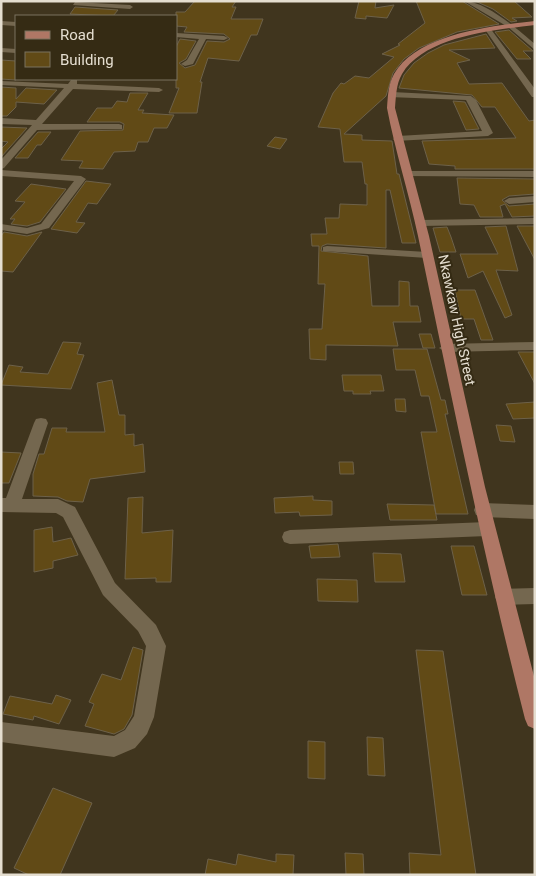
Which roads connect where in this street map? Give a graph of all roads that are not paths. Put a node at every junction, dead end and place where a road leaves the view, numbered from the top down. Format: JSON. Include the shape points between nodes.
{"nodes":[{"id":1,"x":136,"y":1,"type":"edge"},
{"id":2,"x":467,"y":1,"type":"edge"},
{"id":3,"x":75,"y":4,"type":"dead end"},
{"id":4,"x":130,"y":7,"type":"junction"},
{"id":5,"x":126,"y":15,"type":"edge"},
{"id":6,"x":535,"y":23,"type":"edge"},
{"id":7,"x":15,"y":24,"type":"edge"},
{"id":8,"x":2,"y":25,"type":"edge"},
{"id":9,"x":510,"y":26,"type":"junction"},
{"id":10,"x":487,"y":30,"type":"junction"},
{"id":11,"x":178,"y":35,"type":"edge"},
{"id":12,"x":203,"y":36,"type":"junction"},
{"id":13,"x":224,"y":38,"type":"dead end"},
{"id":14,"x":535,"y":48,"type":"edge"},
{"id":15,"x":1,"y":50,"type":"edge"},
{"id":16,"x":15,"y":51,"type":"edge"},
{"id":17,"x":185,"y":64,"type":"dead end"},
{"id":18,"x":76,"y":80,"type":"edge"},
{"id":19,"x":1,"y":82,"type":"edge"},
{"id":20,"x":69,"y":87,"type":"junction"},
{"id":21,"x":159,"y":90,"type":"dead end"},
{"id":22,"x":392,"y":95,"type":"junction"},
{"id":23,"x":535,"y":95,"type":"edge"},
{"id":24,"x":1,"y":122,"type":"edge"},
{"id":25,"x":37,"y":125,"type":"junction"},
{"id":26,"x":118,"y":127,"type":"dead end"},
{"id":27,"x":398,"y":139,"type":"junction"},
{"id":28,"x":1,"y":166,"type":"edge"},
{"id":29,"x":1,"y":173,"type":"edge"},
{"id":30,"x":408,"y":174,"type":"junction"},
{"id":31,"x":535,"y":174,"type":"edge"},
{"id":32,"x":535,"y":199,"type":"edge"},
{"id":33,"x":509,"y":201,"type":"dead end"},
{"id":34,"x":535,"y":222,"type":"edge"},
{"id":35,"x":420,"y":223,"type":"junction"},
{"id":36,"x":1,"y":227,"type":"edge"},
{"id":37,"x":328,"y":249,"type":"dead end"},
{"id":38,"x":428,"y":254,"type":"junction"},
{"id":39,"x":535,"y":346,"type":"edge"},
{"id":40,"x":446,"y":348,"type":"junction"},
{"id":41,"x":41,"y":423,"type":"dead end"},
{"id":42,"x":6,"y":505,"type":"edge"},
{"id":43,"x":482,"y":510,"type":"junction"},
{"id":44,"x":535,"y":512,"type":"edge"},
{"id":45,"x":487,"y":529,"type":"junction"},
{"id":46,"x":290,"y":537,"type":"dead end"},
{"id":47,"x":535,"y":596,"type":"edge"},
{"id":48,"x":504,"y":597,"type":"junction"},
{"id":49,"x":535,"y":719,"type":"edge"},
{"id":50,"x":1,"y":732,"type":"edge"}],
"edges":[{"from":1,"to":4,"type":"street"},
{"from":2,"to":9,"type":"street"},
{"from":3,"to":4,"type":"street","via":[[104,9]]},
{"from":4,"to":5,"type":"street"},
{"from":6,"to":9,"type":"main road","name":"Nkawkaw High Street"},
{"from":7,"to":8,"type":"street"},
{"from":9,"to":10,"type":"main road","name":"Nkawkaw High Street"},
{"from":9,"to":14,"type":"street"},
{"from":10,"to":22,"type":"main road","name":"Nkawkaw High Street","via":[[449,40],[425,52],[400,72]]},
{"from":10,"to":23,"type":"street"},
{"from":11,"to":12,"type":"street"},
{"from":12,"to":13,"type":"street"},
{"from":12,"to":17,"type":"street","via":[[190,62]]},
{"from":15,"to":16,"type":"street"},
{"from":18,"to":20,"type":"street"},
{"from":19,"to":20,"type":"street"},
{"from":20,"to":21,"type":"street"},
{"from":20,"to":25,"type":"street"},
{"from":22,"to":27,"type":"main road","name":"Nkawkaw High Street","via":[[391,108]]},
{"from":22,"to":27,"type":"street","via":[[468,98],[488,133]]},
{"from":24,"to":25,"type":"street"},
{"from":25,"to":26,"type":"street"},
{"from":25,"to":28,"type":"street"},
{"from":27,"to":30,"type":"main road","name":"Nkawkaw High Street"},
{"from":29,"to":36,"type":"street","via":[[81,179],[45,226],[27,231]]},
{"from":30,"to":31,"type":"street"},
{"from":30,"to":35,"type":"main road","name":"Nkawkaw High Street"},
{"from":32,"to":33,"type":"street"},
{"from":34,"to":35,"type":"street"},
{"from":35,"to":38,"type":"main road","name":"Nkawkaw High Street"},
{"from":37,"to":38,"type":"street"},
{"from":38,"to":40,"type":"main road","name":"Nkawkaw High Street"},
{"from":39,"to":40,"type":"street"},
{"from":40,"to":43,"type":"main road","name":"Nkawkaw High Street"},
{"from":41,"to":42,"type":"street"},
{"from":42,"to":50,"type":"street","via":[[58,506],[69,512],[114,596],[148,629],[156,646],[143,721],[126,742],[114,747]]},
{"from":43,"to":44,"type":"street"},
{"from":43,"to":45,"type":"main road","name":"Nkawkaw High Street"},
{"from":45,"to":46,"type":"street"},
{"from":45,"to":48,"type":"main road","name":"Nkawkaw High Street"},
{"from":47,"to":48,"type":"street"},
{"from":48,"to":49,"type":"main road","name":"Nkawkaw High Street"}]}
